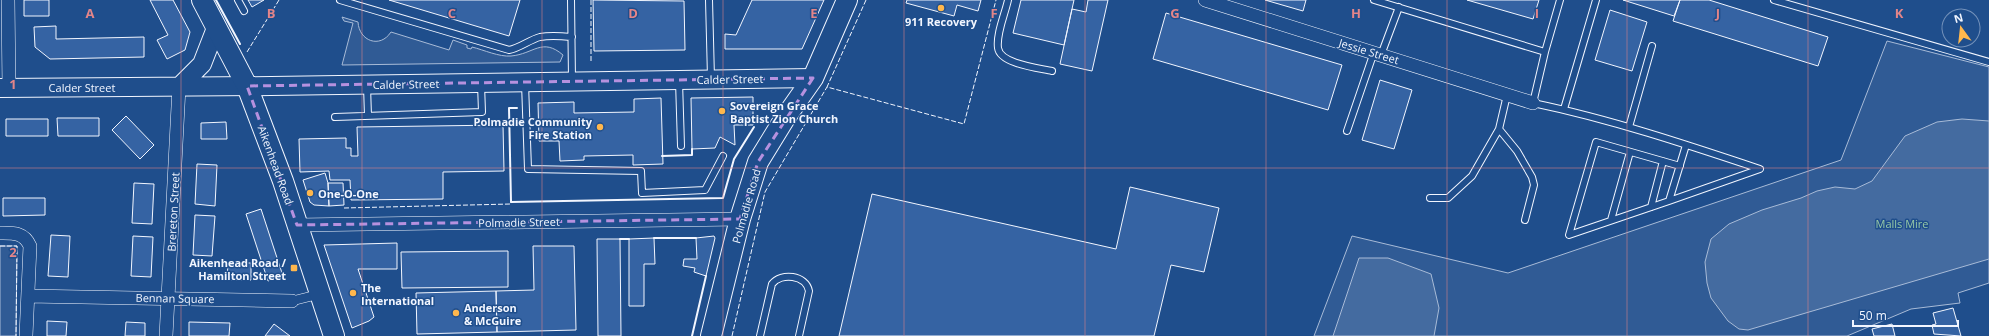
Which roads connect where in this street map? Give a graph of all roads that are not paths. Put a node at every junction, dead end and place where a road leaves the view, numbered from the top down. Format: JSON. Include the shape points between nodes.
{"nodes":[{"id":1,"x":8,"y":0,"type":"edge"},
{"id":2,"x":202,"y":0,"type":"edge"},
{"id":3,"x":238,"y":0,"type":"edge"},
{"id":4,"x":340,"y":0,"type":"edge"},
{"id":5,"x":571,"y":0,"type":"edge"},
{"id":6,"x":709,"y":0,"type":"edge"},
{"id":7,"x":846,"y":0,"type":"edge"},
{"id":8,"x":1008,"y":0,"type":"edge"},
{"id":9,"x":1205,"y":0,"type":"edge"},
{"id":10,"x":1374,"y":0,"type":"edge"},
{"id":11,"x":1560,"y":0,"type":"edge"},
{"id":12,"x":1596,"y":0,"type":"edge"},
{"id":13,"x":1774,"y":0,"type":"edge"},
{"id":14,"x":1391,"y":2,"type":"edge"},
{"id":15,"x":1399,"y":7,"type":"junction"},
{"id":16,"x":244,"y":11,"type":"dead end"},
{"id":17,"x":216,"y":28,"type":"junction"},
{"id":18,"x":572,"y":37,"type":"junction"},
{"id":19,"x":1652,"y":46,"type":"dead end"},
{"id":20,"x":1545,"y":52,"type":"junction"},
{"id":21,"x":1378,"y":53,"type":"junction"},
{"id":22,"x":1989,"y":62,"type":"edge"},
{"id":23,"x":1052,"y":71,"type":"dead end"},
{"id":24,"x":813,"y":78,"type":"junction"},
{"id":25,"x":679,"y":79,"type":"junction"},
{"id":26,"x":712,"y":79,"type":"junction"},
{"id":27,"x":572,"y":81,"type":"junction"},
{"id":28,"x":481,"y":82,"type":"junction"},
{"id":29,"x":524,"y":82,"type":"junction"},
{"id":30,"x":367,"y":84,"type":"junction"},
{"id":31,"x":247,"y":86,"type":"junction"},
{"id":32,"x":179,"y":87,"type":"junction"},
{"id":33,"x":4,"y":88,"type":"edge"},
{"id":34,"x":1508,"y":95,"type":"junction"},
{"id":35,"x":1533,"y":103,"type":"junction"},
{"id":36,"x":1564,"y":109,"type":"junction"},
{"id":37,"x":368,"y":116,"type":"junction"},
{"id":38,"x":335,"y":117,"type":"dead end"},
{"id":39,"x":1629,"y":127,"type":"junction"},
{"id":40,"x":1499,"y":129,"type":"junction"},
{"id":41,"x":1347,"y":131,"type":"dead end"},
{"id":42,"x":1686,"y":145,"type":"junction"},
{"id":43,"x":681,"y":146,"type":"dead end"},
{"id":44,"x":1630,"y":152,"type":"junction"},
{"id":45,"x":723,"y":156,"type":"dead end"},
{"id":46,"x":1663,"y":161,"type":"junction"},
{"id":47,"x":1680,"y":166,"type":"junction"},
{"id":48,"x":1430,"y":198,"type":"dead end"},
{"id":49,"x":1669,"y":201,"type":"junction"},
{"id":50,"x":1651,"y":207,"type":"junction"},
{"id":51,"x":740,"y":219,"type":"junction"},
{"id":52,"x":1525,"y":220,"type":"dead end"},
{"id":53,"x":1611,"y":220,"type":"junction"},
{"id":54,"x":298,"y":225,"type":"junction"},
{"id":55,"x":0,"y":233,"type":"edge"},
{"id":56,"x":320,"y":294,"type":"junction"},
{"id":57,"x":28,"y":296,"type":"junction"},
{"id":58,"x":168,"y":298,"type":"junction"},
{"id":59,"x":292,"y":301,"type":"joint"},
{"id":60,"x":26,"y":336,"type":"edge"},
{"id":61,"x":166,"y":336,"type":"edge"},
{"id":62,"x":334,"y":336,"type":"edge"},
{"id":63,"x":711,"y":336,"type":"edge"},
{"id":64,"x":760,"y":336,"type":"edge"},
{"id":65,"x":799,"y":336,"type":"edge"}],
"edges":[{"from":1,"to":33,"type":"street"},
{"from":2,"to":17,"type":"main road","name":"Aikenhead Road"},
{"from":3,"to":16,"type":"lane"},
{"from":4,"to":18,"type":"lane","via":[[509,50],[539,37]]},
{"from":5,"to":18,"type":"lane"},
{"from":6,"to":26,"type":"lane"},
{"from":7,"to":24,"type":"main road","name":"Polmadie Road"},
{"from":8,"to":23,"type":"lane","via":[[998,49],[1003,57],[1012,62]]},
{"from":9,"to":21,"type":"street","name":"Jessie Street"},
{"from":10,"to":14,"type":"lane"},
{"from":11,"to":20,"type":"lane"},
{"from":12,"to":36,"type":"lane"},
{"from":13,"to":22,"type":"lane"},
{"from":14,"to":15,"type":"lane"},
{"from":15,"to":20,"type":"lane"},
{"from":15,"to":21,"type":"lane"},
{"from":17,"to":31,"type":"main road","name":"Aikenhead Road"},
{"from":17,"to":32,"type":"main road","via":[[202,64]]},
{"from":18,"to":27,"type":"lane"},
{"from":19,"to":39,"type":"lane"},
{"from":20,"to":35,"type":"lane"},
{"from":21,"to":34,"type":"street","name":"Jessie Street"},
{"from":21,"to":41,"type":"lane"},
{"from":24,"to":26,"type":"main road","name":"Calder Street"},
{"from":24,"to":51,"type":"main road","name":"Polmadie Road","via":[[758,162]]},
{"from":25,"to":26,"type":"main road","name":"Calder Street"},
{"from":25,"to":27,"type":"main road","name":"Calder Street"},
{"from":25,"to":43,"type":"lane"},
{"from":27,"to":29,"type":"main road","name":"Calder Street"},
{"from":28,"to":29,"type":"main road","name":"Calder Street"},
{"from":28,"to":30,"type":"main road","name":"Calder Street"},
{"from":28,"to":37,"type":"lane","via":[[482,112]]},
{"from":29,"to":45,"type":"lane","via":[[528,169],[641,171],[642,193],[705,190]]},
{"from":30,"to":31,"type":"main road","name":"Calder Street"},
{"from":30,"to":37,"type":"lane"},
{"from":31,"to":32,"type":"main road","name":"Calder Street"},
{"from":31,"to":54,"type":"main road","name":"Aikenhead Road"},
{"from":32,"to":33,"type":"main road","name":"Calder Street"},
{"from":32,"to":58,"type":"street","name":"Brereton Street"},
{"from":34,"to":35,"type":"street","name":"Jessie Street"},
{"from":34,"to":40,"type":"lane"},
{"from":35,"to":36,"type":"lane"},
{"from":36,"to":39,"type":"lane"},
{"from":37,"to":38,"type":"lane"},
{"from":39,"to":42,"type":"lane"},
{"from":40,"to":48,"type":"lane","via":[[1472,176],[1448,198]]},
{"from":40,"to":52,"type":"lane","via":[[1517,151],[1532,177],[1534,185]]},
{"from":42,"to":47,"type":"lane"},
{"from":42,"to":49,"type":"lane","via":[[1760,169]]},
{"from":44,"to":46,"type":"lane"},
{"from":44,"to":53,"type":"lane"},
{"from":44,"to":53,"type":"lane","via":[[1596,142],[1569,235]]},
{"from":46,"to":47,"type":"lane"},
{"from":46,"to":50,"type":"lane"},
{"from":47,"to":49,"type":"lane"},
{"from":49,"to":50,"type":"lane"},
{"from":50,"to":53,"type":"lane"},
{"from":51,"to":54,"type":"street","name":"Polmadie Street"},
{"from":51,"to":63,"type":"main road","name":"Polmadie Road"},
{"from":54,"to":56,"type":"main road","name":"Aikenhead Road"},
{"from":55,"to":57,"type":"street","via":[[22,235],[30,246]]},
{"from":56,"to":59,"type":"street","name":"Bennan Square"},
{"from":56,"to":62,"type":"main road","name":"Aikenhead Road"},
{"from":57,"to":58,"type":"street","name":"Bennan Square"},
{"from":57,"to":60,"type":"street"},
{"from":58,"to":59,"type":"street","name":"Bennan Square"},
{"from":58,"to":61,"type":"street","name":"Brereton Street"},
{"from":64,"to":65,"type":"lane","via":[[772,284],[775,279],[786,276],[800,279],[808,286]]}]}
